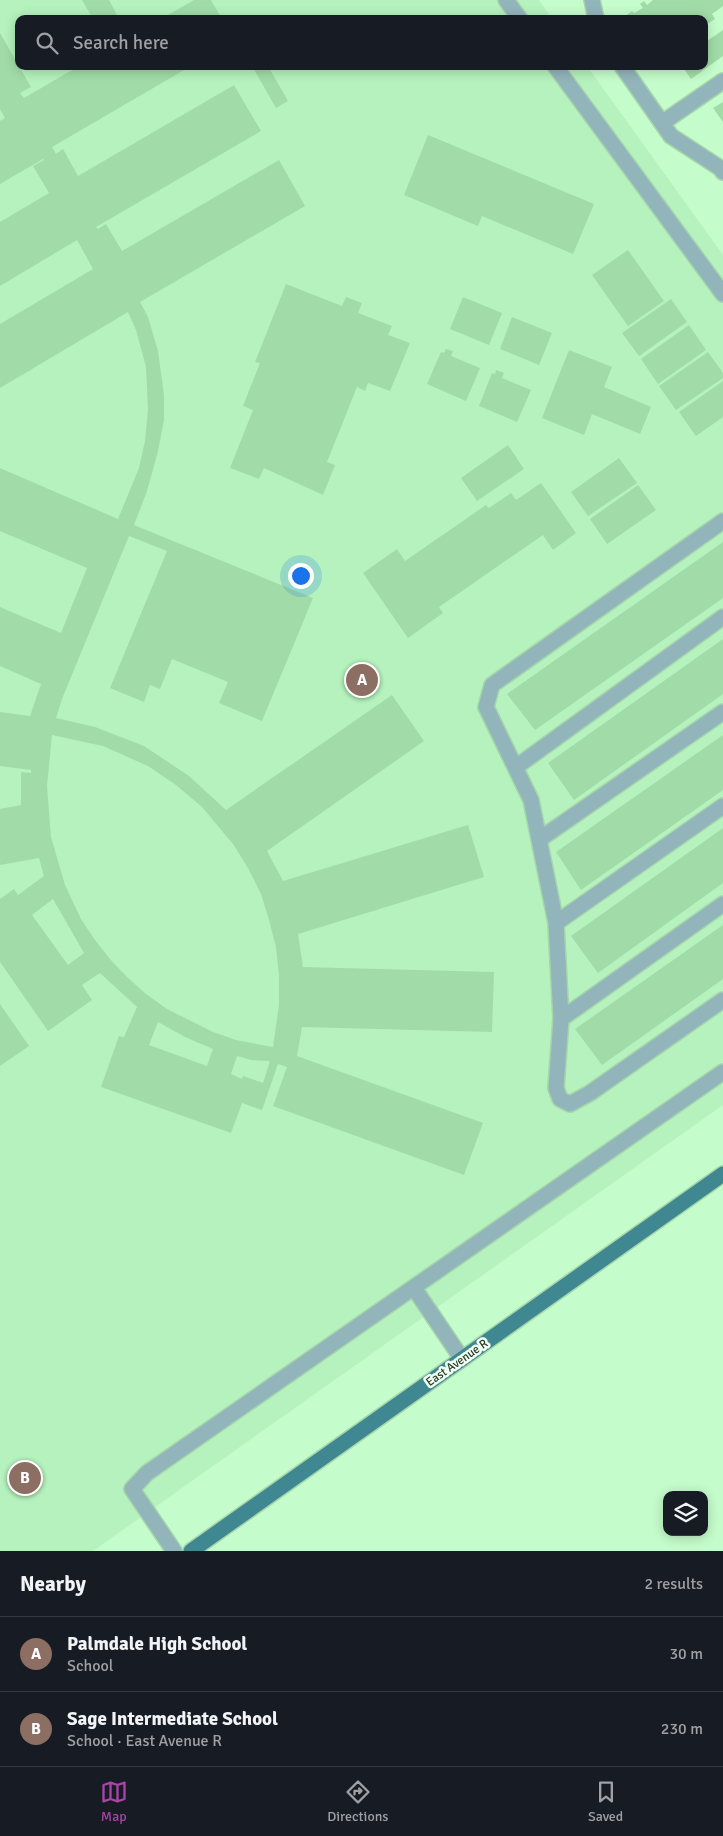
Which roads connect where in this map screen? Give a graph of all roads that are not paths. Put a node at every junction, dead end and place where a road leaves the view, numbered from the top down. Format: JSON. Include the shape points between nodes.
{"nodes":[{"id":1,"x":506,"y":0,"type":"edge"},
{"id":2,"x":592,"y":0,"type":"edge"},
{"id":3,"x":517,"y":15,"type":"edge"},
{"id":4,"x":595,"y":15,"type":"edge"},
{"id":5,"x":558,"y":70,"type":"edge"},
{"id":6,"x":625,"y":70,"type":"edge"},
{"id":7,"x":723,"y":81,"type":"edge"},
{"id":8,"x":662,"y":124,"type":"junction"},
{"id":9,"x":723,"y":172,"type":"edge"},
{"id":10,"x":723,"y":294,"type":"edge"},
{"id":11,"x":723,"y":521,"type":"edge"},
{"id":12,"x":723,"y":618,"type":"edge"},
{"id":13,"x":723,"y":712,"type":"edge"},
{"id":14,"x":516,"y":767,"type":"junction"},
{"id":15,"x":723,"y":806,"type":"edge"},
{"id":16,"x":540,"y":839,"type":"junction"},
{"id":17,"x":723,"y":904,"type":"edge"},
{"id":18,"x":556,"y":923,"type":"junction"},
{"id":19,"x":723,"y":1000,"type":"edge"},
{"id":20,"x":561,"y":1019,"type":"junction"},
{"id":21,"x":723,"y":1072,"type":"edge"},
{"id":22,"x":723,"y":1174,"type":"edge"},
{"id":23,"x":414,"y":1288,"type":"junction"},
{"id":24,"x":462,"y":1359,"type":"junction"},
{"id":25,"x":174,"y":1551,"type":"edge"},
{"id":26,"x":191,"y":1551,"type":"edge"}],
"edges":[{"from":1,"to":3,"type":"street"},
{"from":2,"to":4,"type":"street"},
{"from":5,"to":10,"type":"street"},
{"from":6,"to":8,"type":"street"},
{"from":7,"to":8,"type":"street"},
{"from":8,"to":9,"type":"street","via":[[671,136]]},
{"from":11,"to":14,"type":"street","via":[[492,685],[486,707]]},
{"from":12,"to":14,"type":"street"},
{"from":13,"to":16,"type":"street"},
{"from":14,"to":16,"type":"street","via":[[531,800]]},
{"from":15,"to":18,"type":"street"},
{"from":16,"to":18,"type":"street"},
{"from":17,"to":20,"type":"street"},
{"from":18,"to":20,"type":"street"},
{"from":19,"to":20,"type":"street","via":[[570,1104],[560,1099],[556,1088]]},
{"from":21,"to":23,"type":"street"},
{"from":22,"to":24,"type":"main road","name":"East Avenue R"},
{"from":23,"to":24,"type":"street"},
{"from":23,"to":25,"type":"street","via":[[147,1473],[132,1489]]},
{"from":24,"to":26,"type":"main road","name":"East Avenue R"}]}
